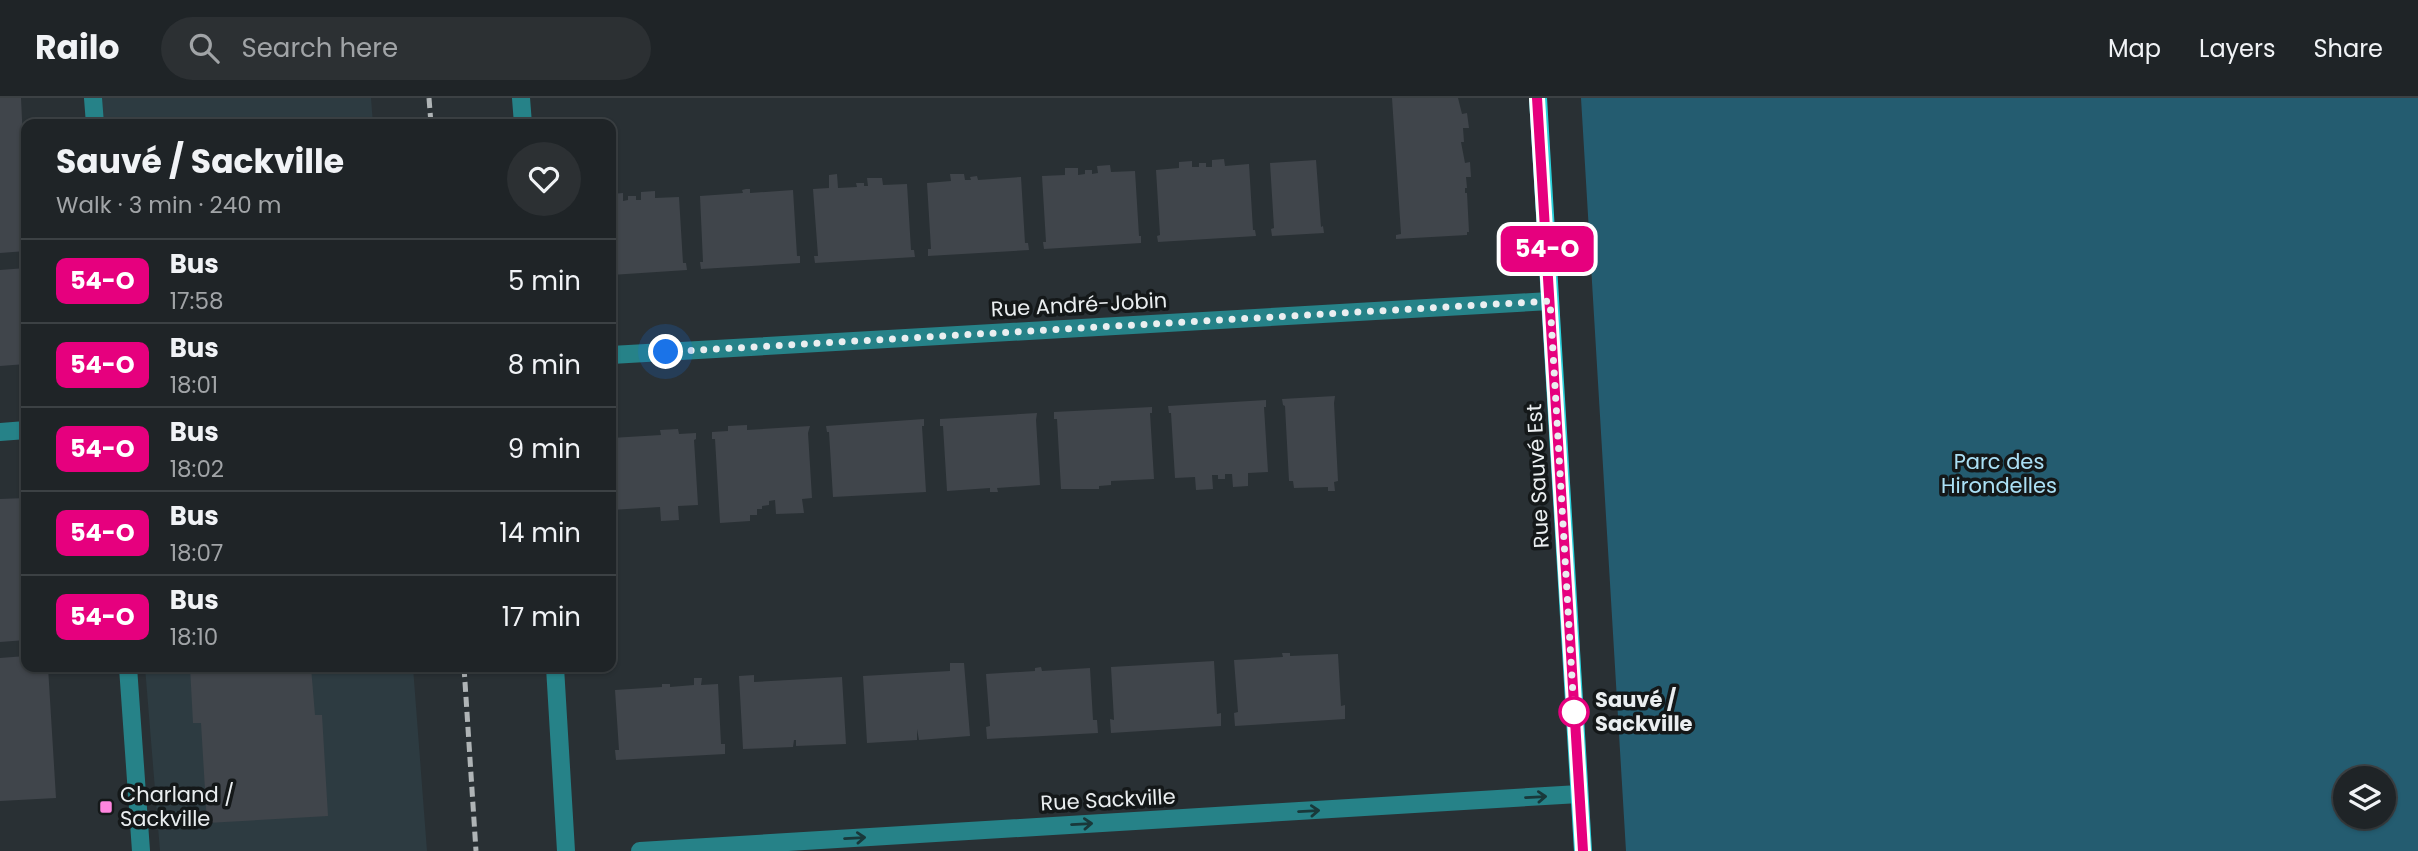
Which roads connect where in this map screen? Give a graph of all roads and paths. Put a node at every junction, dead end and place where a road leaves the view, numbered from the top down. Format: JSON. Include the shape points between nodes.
{"nodes":[{"id":1,"x":93,"y":98,"type":"edge"},
{"id":2,"x":521,"y":98,"type":"edge"},
{"id":3,"x":1538,"y":98,"type":"edge"},
{"id":4,"x":95,"y":119,"type":"edge"},
{"id":5,"x":523,"y":119,"type":"edge"},
{"id":6,"x":1550,"y":301,"type":"junction"},
{"id":7,"x":616,"y":355,"type":"edge"},
{"id":8,"x":21,"y":430,"type":"edge"},
{"id":9,"x":0,"y":432,"type":"edge"},
{"id":10,"x":128,"y":672,"type":"edge"},
{"id":11,"x":555,"y":672,"type":"edge"},
{"id":12,"x":1579,"y":794,"type":"junction"},
{"id":13,"x":141,"y":851,"type":"edge"},
{"id":14,"x":566,"y":851,"type":"edge"},
{"id":15,"x":640,"y":851,"type":"edge"},
{"id":16,"x":1583,"y":851,"type":"edge"}],
"edges":[{"from":1,"to":4,"type":"street"},
{"from":2,"to":5,"type":"street"},
{"from":3,"to":6,"type":"main road","name":"Rue Sauvé Est"},
{"from":6,"to":7,"type":"street","name":"Rue André-Jobin"},
{"from":6,"to":12,"type":"main road","name":"Rue Sauvé Est"},
{"from":8,"to":9,"type":"street"},
{"from":10,"to":13,"type":"street"},
{"from":11,"to":14,"type":"street"},
{"from":15,"to":12,"type":"street","name":"Rue Sackville","one_way":true},
{"from":12,"to":16,"type":"main road","name":"Rue Sauvé Est"}]}
